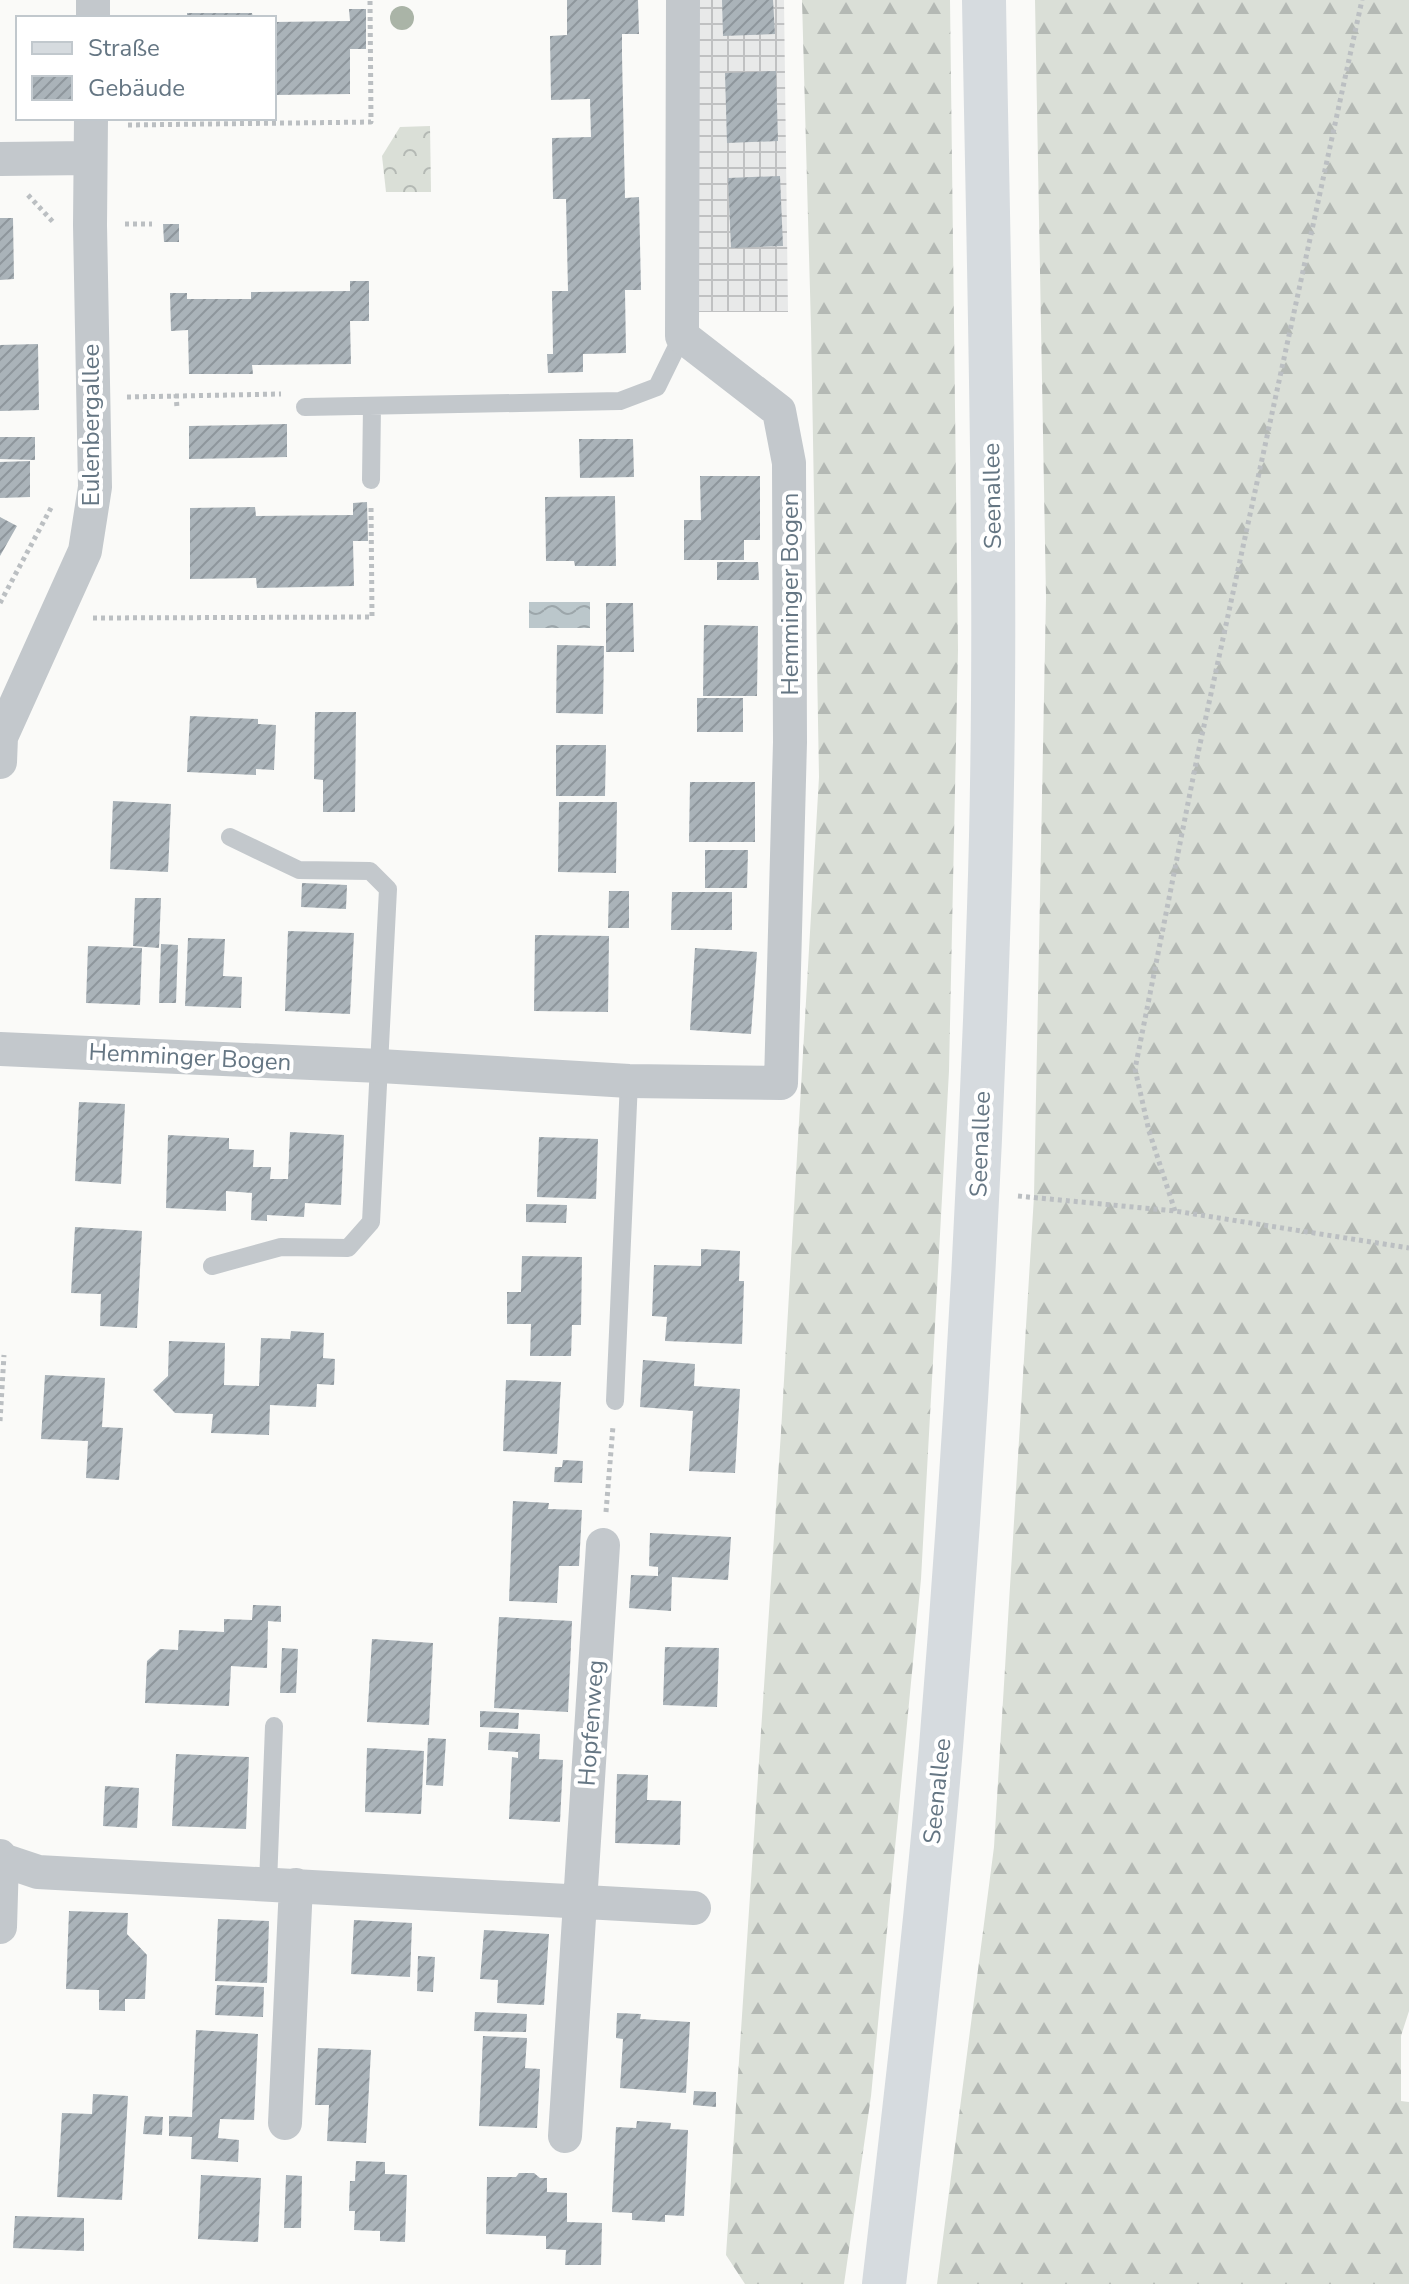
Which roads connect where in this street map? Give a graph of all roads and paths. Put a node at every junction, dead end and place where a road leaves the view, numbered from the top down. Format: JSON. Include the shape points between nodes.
{"nodes":[{"id":1,"x":370,"y":0,"type":"edge"},
{"id":2,"x":683,"y":0,"type":"edge"},
{"id":3,"x":984,"y":0,"type":"edge"},
{"id":4,"x":1362,"y":0,"type":"edge"},
{"id":5,"x":91,"y":134,"type":"edge"},
{"id":6,"x":0,"y":159,"type":"edge"},
{"id":7,"x":27,"y":193,"type":"dead end"},
{"id":8,"x":57,"y":226,"type":"dead end"},
{"id":9,"x":682,"y":336,"type":"junction"},
{"id":10,"x":176,"y":394,"type":"junction"},
{"id":11,"x":93,"y":397,"type":"junction"},
{"id":12,"x":372,"y":406,"type":"junction"},
{"id":13,"x":305,"y":407,"type":"joint"},
{"id":14,"x":177,"y":408,"type":"dead end"},
{"id":15,"x":371,"y":480,"type":"joint"},
{"id":16,"x":59,"y":493,"type":"dead end"},
{"id":17,"x":61,"y":601,"type":"junction"},
{"id":18,"x":0,"y":603,"type":"edge"},
{"id":19,"x":0,"y":762,"type":"edge"},
{"id":20,"x":230,"y":837,"type":"dead end"},
{"id":21,"x":0,"y":1049,"type":"edge"},
{"id":22,"x":380,"y":1066,"type":"junction"},
{"id":23,"x":629,"y":1081,"type":"junction"},
{"id":24,"x":1017,"y":1196,"type":"dead end"},
{"id":25,"x":1175,"y":1211,"type":"junction"},
{"id":26,"x":1409,"y":1248,"type":"edge"},
{"id":27,"x":212,"y":1266,"type":"dead end"},
{"id":28,"x":4,"y":1355,"type":"dead end"},
{"id":29,"x":615,"y":1401,"type":"joint"},
{"id":30,"x":0,"y":1421,"type":"edge"},
{"id":31,"x":603,"y":1545,"type":"joint"},
{"id":32,"x":274,"y":1726,"type":"dead end"},
{"id":33,"x":1,"y":1858,"type":"edge"},
{"id":34,"x":282,"y":1884,"type":"junction"},
{"id":35,"x":579,"y":1901,"type":"junction"},
{"id":36,"x":694,"y":1908,"type":"dead end"},
{"id":37,"x":0,"y":1927,"type":"edge"},
{"id":38,"x":285,"y":2123,"type":"dead end"},
{"id":39,"x":565,"y":2136,"type":"dead end"},
{"id":40,"x":884,"y":2284,"type":"edge"}],
"edges":[{"from":1,"to":5,"type":"path","via":[[371,122]]},
{"from":2,"to":9,"type":"street"},
{"from":3,"to":40,"type":"main road","name":"Seenallee","via":[[993,601],[977,1226],[941,1752]]},
{"from":4,"to":25,"type":"path","via":[[1135,1069]]},
{"from":5,"to":6,"type":"street"},
{"from":5,"to":11,"type":"street","name":"Eulenbergallee"},
{"from":7,"to":8,"type":"path"},
{"from":9,"to":12,"type":"lane","via":[[657,387],[620,401]]},
{"from":9,"to":23,"type":"street","name":"Hemminger Bogen","via":[[779,411],[789,463],[790,742],[781,1083]]},
{"from":10,"to":11,"type":"path"},
{"from":10,"to":13,"type":"path","via":[[304,393]]},
{"from":10,"to":14,"type":"path"},
{"from":11,"to":17,"type":"street","name":"Eulenbergallee","via":[[95,487],[85,551]]},
{"from":12,"to":13,"type":"lane"},
{"from":12,"to":15,"type":"lane"},
{"from":15,"to":17,"type":"path","via":[[372,617],[95,619]]},
{"from":16,"to":18,"type":"path"},
{"from":17,"to":19,"type":"street","name":"Eulenbergallee","via":[[1,737]]},
{"from":20,"to":22,"type":"lane","via":[[299,870],[370,871],[388,889]]},
{"from":21,"to":22,"type":"street","name":"Hemminger Bogen"},
{"from":22,"to":23,"type":"street","name":"Hemminger Bogen"},
{"from":22,"to":27,"type":"lane","via":[[371,1222],[348,1248],[281,1247]]},
{"from":23,"to":29,"type":"lane"},
{"from":24,"to":25,"type":"path"},
{"from":25,"to":26,"type":"path"},
{"from":28,"to":30,"type":"path"},
{"from":29,"to":31,"type":"path"},
{"from":31,"to":35,"type":"street","name":"Hopfenweg"},
{"from":32,"to":34,"type":"lane"},
{"from":33,"to":34,"type":"street","via":[[38,1872]]},
{"from":33,"to":37,"type":"street"},
{"from":34,"to":35,"type":"street"},
{"from":34,"to":38,"type":"street"},
{"from":35,"to":36,"type":"street"},
{"from":35,"to":39,"type":"street","name":"Hopfenweg"}]}
